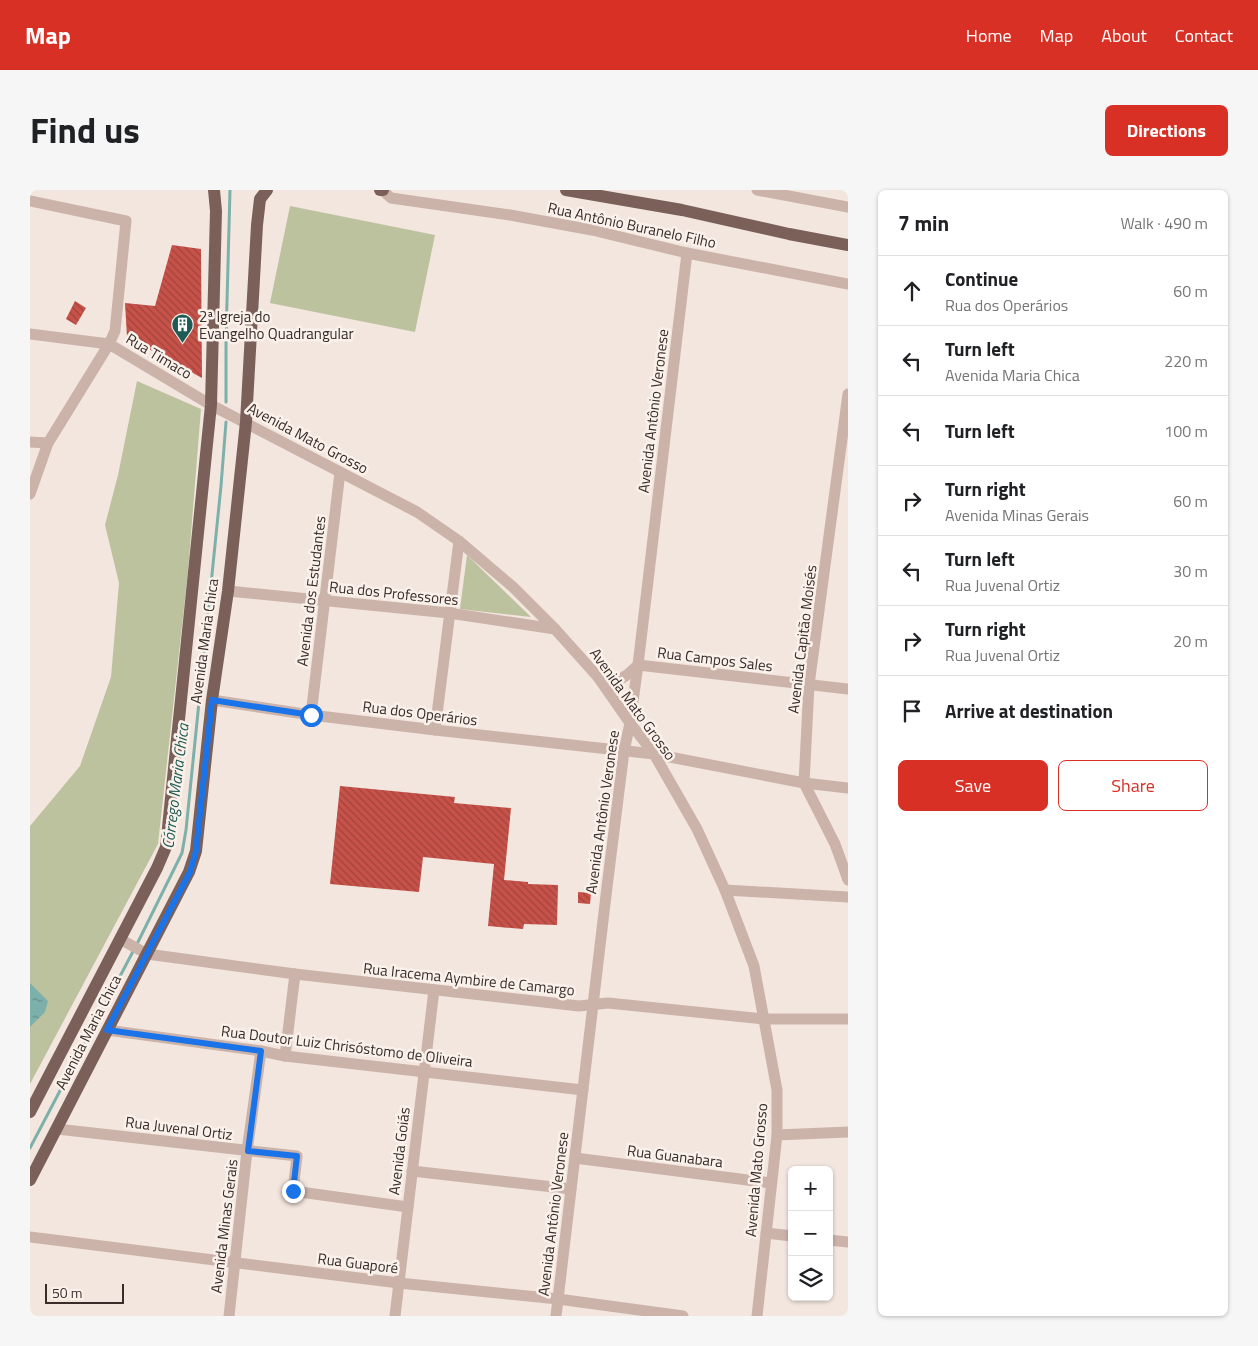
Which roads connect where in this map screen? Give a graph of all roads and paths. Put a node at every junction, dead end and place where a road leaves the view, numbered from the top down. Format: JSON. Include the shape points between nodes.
{"nodes":[{"id":1,"x":31,"y":190,"type":"edge"},
{"id":2,"x":214,"y":190,"type":"edge"},
{"id":3,"x":267,"y":190,"type":"edge"},
{"id":4,"x":382,"y":190,"type":"edge"},
{"id":5,"x":566,"y":190,"type":"edge"},
{"id":6,"x":757,"y":190,"type":"edge"},
{"id":7,"x":30,"y":202,"type":"edge"},
{"id":8,"x":848,"y":207,"type":"edge"},
{"id":9,"x":848,"y":245,"type":"edge"},
{"id":10,"x":687,"y":253,"type":"junction"},
{"id":11,"x":848,"y":284,"type":"edge"},
{"id":12,"x":30,"y":334,"type":"edge"},
{"id":13,"x":109,"y":344,"type":"junction"},
{"id":14,"x":848,"y":394,"type":"edge"},
{"id":15,"x":212,"y":405,"type":"junction"},
{"id":16,"x":246,"y":422,"type":"junction"},
{"id":17,"x":30,"y":442,"type":"edge"},
{"id":18,"x":48,"y":443,"type":"junction"},
{"id":19,"x":340,"y":472,"type":"junction"},
{"id":20,"x":30,"y":494,"type":"edge"},
{"id":21,"x":459,"y":541,"type":"junction"},
{"id":22,"x":228,"y":591,"type":"junction"},
{"id":23,"x":325,"y":600,"type":"junction"},
{"id":24,"x":449,"y":613,"type":"junction"},
{"id":25,"x":555,"y":629,"type":"junction"},
{"id":26,"x":638,"y":665,"type":"junction"},
{"id":27,"x":598,"y":677,"type":"junction"},
{"id":28,"x":809,"y":685,"type":"junction"},
{"id":29,"x":848,"y":689,"type":"edge"},
{"id":30,"x":212,"y":700,"type":"junction"},
{"id":31,"x":311,"y":715,"type":"junction"},
{"id":32,"x":630,"y":723,"type":"junction"},
{"id":33,"x":435,"y":730,"type":"junction"},
{"id":34,"x":624,"y":751,"type":"junction"},
{"id":35,"x":654,"y":754,"type":"junction"},
{"id":36,"x":804,"y":783,"type":"junction"},
{"id":37,"x":848,"y":788,"type":"edge"},
{"id":38,"x":848,"y":880,"type":"edge"},
{"id":39,"x":725,"y":890,"type":"junction"},
{"id":40,"x":848,"y":897,"type":"edge"},
{"id":41,"x":122,"y":940,"type":"junction"},
{"id":42,"x":145,"y":954,"type":"junction"},
{"id":43,"x":295,"y":974,"type":"junction"},
{"id":44,"x":434,"y":990,"type":"junction"},
{"id":45,"x":593,"y":1004,"type":"junction"},
{"id":46,"x":764,"y":1019,"type":"junction"},
{"id":47,"x":848,"y":1019,"type":"edge"},
{"id":48,"x":107,"y":1030,"type":"junction"},
{"id":49,"x":261,"y":1051,"type":"junction"},
{"id":50,"x":285,"y":1056,"type":"junction"},
{"id":51,"x":424,"y":1071,"type":"junction"},
{"id":52,"x":583,"y":1090,"type":"junction"},
{"id":53,"x":30,"y":1112,"type":"edge"},
{"id":54,"x":57,"y":1128,"type":"junction"},
{"id":55,"x":848,"y":1132,"type":"edge"},
{"id":56,"x":777,"y":1135,"type":"junction"},
{"id":57,"x":248,"y":1151,"type":"junction"},
{"id":58,"x":575,"y":1158,"type":"junction"},
{"id":59,"x":412,"y":1171,"type":"junction"},
{"id":60,"x":30,"y":1180,"type":"edge"},
{"id":61,"x":771,"y":1183,"type":"junction"},
{"id":62,"x":571,"y":1189,"type":"junction"},
{"id":63,"x":408,"y":1207,"type":"junction"},
{"id":64,"x":766,"y":1233,"type":"junction"},
{"id":65,"x":788,"y":1236,"type":"edge"},
{"id":66,"x":30,"y":1237,"type":"edge"},
{"id":67,"x":833,"y":1240,"type":"edge"},
{"id":68,"x":848,"y":1242,"type":"edge"},
{"id":69,"x":234,"y":1263,"type":"junction"},
{"id":70,"x":399,"y":1283,"type":"junction"},
{"id":71,"x":558,"y":1299,"type":"junction"},
{"id":72,"x":228,"y":1316,"type":"edge"},
{"id":73,"x":395,"y":1316,"type":"edge"},
{"id":74,"x":556,"y":1316,"type":"edge"},
{"id":75,"x":682,"y":1316,"type":"edge"},
{"id":76,"x":757,"y":1316,"type":"edge"}],
"edges":[{"from":1,"to":7,"type":"street"},
{"from":2,"to":15,"type":"main road","name":"Avenida Maria Chica"},
{"from":3,"to":16,"type":"main road","name":"Avenida Maria Chica","via":[[260,199],[257,225]]},
{"from":4,"to":10,"type":"street","name":"Rua Antônio Buranelo Filho","via":[[391,198],[592,230]]},
{"from":5,"to":9,"type":"main road","via":[[682,210]]},
{"from":6,"to":8,"type":"street"},
{"from":7,"to":13,"type":"street","via":[[126,221],[115,331]]},
{"from":10,"to":11,"type":"street","name":"Rua Antônio Buranelo Filho"},
{"from":10,"to":26,"type":"street","name":"Avenida Antônio Veronese"},
{"from":12,"to":13,"type":"street","name":"Rua Timaco"},
{"from":13,"to":15,"type":"street","name":"Rua Timaco"},
{"from":13,"to":18,"type":"street"},
{"from":14,"to":28,"type":"street","name":"Avenida Capitão Moisés"},
{"from":15,"to":16,"type":"street","name":"Avenida Mato Grosso"},
{"from":15,"to":41,"type":"main road","name":"Avenida Maria Chica","via":[[166,847]]},
{"from":16,"to":19,"type":"street","name":"Avenida Mato Grosso"},
{"from":16,"to":22,"type":"main road","name":"Avenida Maria Chica"},
{"from":17,"to":18,"type":"street"},
{"from":18,"to":20,"type":"street"},
{"from":19,"to":21,"type":"street","name":"Avenida Mato Grosso","via":[[417,512]]},
{"from":19,"to":23,"type":"street","name":"Avenida dos Estudantes"},
{"from":21,"to":24,"type":"street"},
{"from":21,"to":25,"type":"street","name":"Avenida Mato Grosso","via":[[513,587]]},
{"from":22,"to":23,"type":"street","name":"Rua dos Professores"},
{"from":22,"to":30,"type":"main road","name":"Avenida Maria Chica"},
{"from":23,"to":24,"type":"street","name":"Rua dos Professores"},
{"from":23,"to":31,"type":"street","name":"Avenida dos Estudantes"},
{"from":24,"to":25,"type":"street","name":"Rua dos Professores"},
{"from":24,"to":33,"type":"street"},
{"from":25,"to":27,"type":"street","name":"Avenida Mato Grosso"},
{"from":26,"to":27,"type":"street","via":[[617,681]]},
{"from":26,"to":28,"type":"street","name":"Rua Campos Sales"},
{"from":26,"to":32,"type":"street","name":"Avenida Antônio Veronese"},
{"from":27,"to":32,"type":"street","name":"Avenida Mato Grosso"},
{"from":28,"to":29,"type":"street","name":"Rua Campos Sales"},
{"from":28,"to":36,"type":"street","name":"Avenida Capitão Moisés"},
{"from":30,"to":31,"type":"street","name":"Rua dos Operários"},
{"from":30,"to":42,"type":"main road","name":"Avenida Maria Chica","via":[[196,851],[190,872]]},
{"from":31,"to":33,"type":"street","name":"Rua dos Operários"},
{"from":32,"to":34,"type":"street","name":"Avenida Antônio Veronese"},
{"from":32,"to":35,"type":"street","name":"Avenida Mato Grosso"},
{"from":33,"to":34,"type":"street","name":"Rua dos Operários"},
{"from":34,"to":35,"type":"street","name":"Rua dos Operários"},
{"from":34,"to":45,"type":"street","name":"Avenida Antônio Veronese"},
{"from":35,"to":36,"type":"street","name":"Rua dos Operários"},
{"from":35,"to":39,"type":"street","name":"Avenida Mato Grosso","via":[[697,829]]},
{"from":36,"to":37,"type":"street","name":"Rua dos Operários"},
{"from":36,"to":38,"type":"street","name":"Avenida Capitão Moisés","via":[[835,844]]},
{"from":39,"to":40,"type":"street"},
{"from":39,"to":46,"type":"street","name":"Avenida Mato Grosso","via":[[754,966]]},
{"from":41,"to":42,"type":"street"},
{"from":41,"to":53,"type":"main road","name":"Avenida Maria Chica"},
{"from":42,"to":43,"type":"street","name":"Rua Iracema Aymbire de Camargo"},
{"from":42,"to":48,"type":"main road","name":"Avenida Maria Chica"},
{"from":43,"to":44,"type":"street","name":"Rua Iracema Aymbire de Camargo"},
{"from":43,"to":50,"type":"street"},
{"from":44,"to":45,"type":"street","name":"Rua Iracema Aymbire de Camargo","via":[[579,1006]]},
{"from":44,"to":51,"type":"street","name":"Avenida Goiás"},
{"from":45,"to":46,"type":"street","name":"Rua Iracema Aymbire de Camargo"},
{"from":45,"to":52,"type":"street","name":"Avenida Antônio Veronese"},
{"from":46,"to":47,"type":"street","name":"Rua Iracema Aymbire de Camargo"},
{"from":46,"to":56,"type":"street","name":"Avenida Mato Grosso","via":[[777,1090]]},
{"from":48,"to":49,"type":"street","name":"Rua Doutor Luiz Chrisóstomo de Oliveira"},
{"from":48,"to":54,"type":"main road","name":"Avenida Maria Chica"},
{"from":49,"to":50,"type":"street","name":"Rua Doutor Luiz Chrisóstomo de Oliveira"},
{"from":49,"to":57,"type":"street","name":"Avenida Minas Gerais"},
{"from":50,"to":51,"type":"street","name":"Rua Doutor Luiz Chrisóstomo de Oliveira"},
{"from":51,"to":52,"type":"street","name":"Rua Doutor Luiz Chrisóstomo de Oliveira"},
{"from":51,"to":59,"type":"street","name":"Avenida Goiás"},
{"from":52,"to":58,"type":"street","name":"Avenida Antônio Veronese"},
{"from":54,"to":57,"type":"street","name":"Rua Juvenal Ortiz"},
{"from":54,"to":60,"type":"main road","name":"Avenida Maria Chica"},
{"from":55,"to":56,"type":"street"},
{"from":56,"to":61,"type":"street","name":"Avenida Mato Grosso"},
{"from":57,"to":63,"type":"street","name":"Rua Juvenal Ortiz","via":[[297,1156],[293,1191]]},
{"from":57,"to":69,"type":"street","name":"Avenida Minas Gerais"},
{"from":58,"to":61,"type":"street","name":"Rua Guanabara"},
{"from":58,"to":62,"type":"street","name":"Avenida Antônio Veronese"},
{"from":59,"to":62,"type":"street"},
{"from":59,"to":63,"type":"street","name":"Avenida Goiás"},
{"from":61,"to":64,"type":"street","name":"Avenida Mato Grosso"},
{"from":62,"to":71,"type":"street","name":"Avenida Antônio Veronese"},
{"from":63,"to":70,"type":"street","name":"Avenida Goiás"},
{"from":64,"to":65,"type":"street"},
{"from":64,"to":76,"type":"street","name":"Avenida Mato Grosso"},
{"from":66,"to":69,"type":"street","name":"Rua Guaporé"},
{"from":67,"to":68,"type":"street"},
{"from":69,"to":70,"type":"street","name":"Rua Guaporé"},
{"from":69,"to":72,"type":"street","name":"Avenida Minas Gerais"},
{"from":70,"to":71,"type":"street","name":"Rua Guaporé"},
{"from":70,"to":73,"type":"street","name":"Avenida Goiás"},
{"from":71,"to":74,"type":"street","name":"Avenida Antônio Veronese"},
{"from":71,"to":75,"type":"street","name":"Rua Guaporé"}]}
